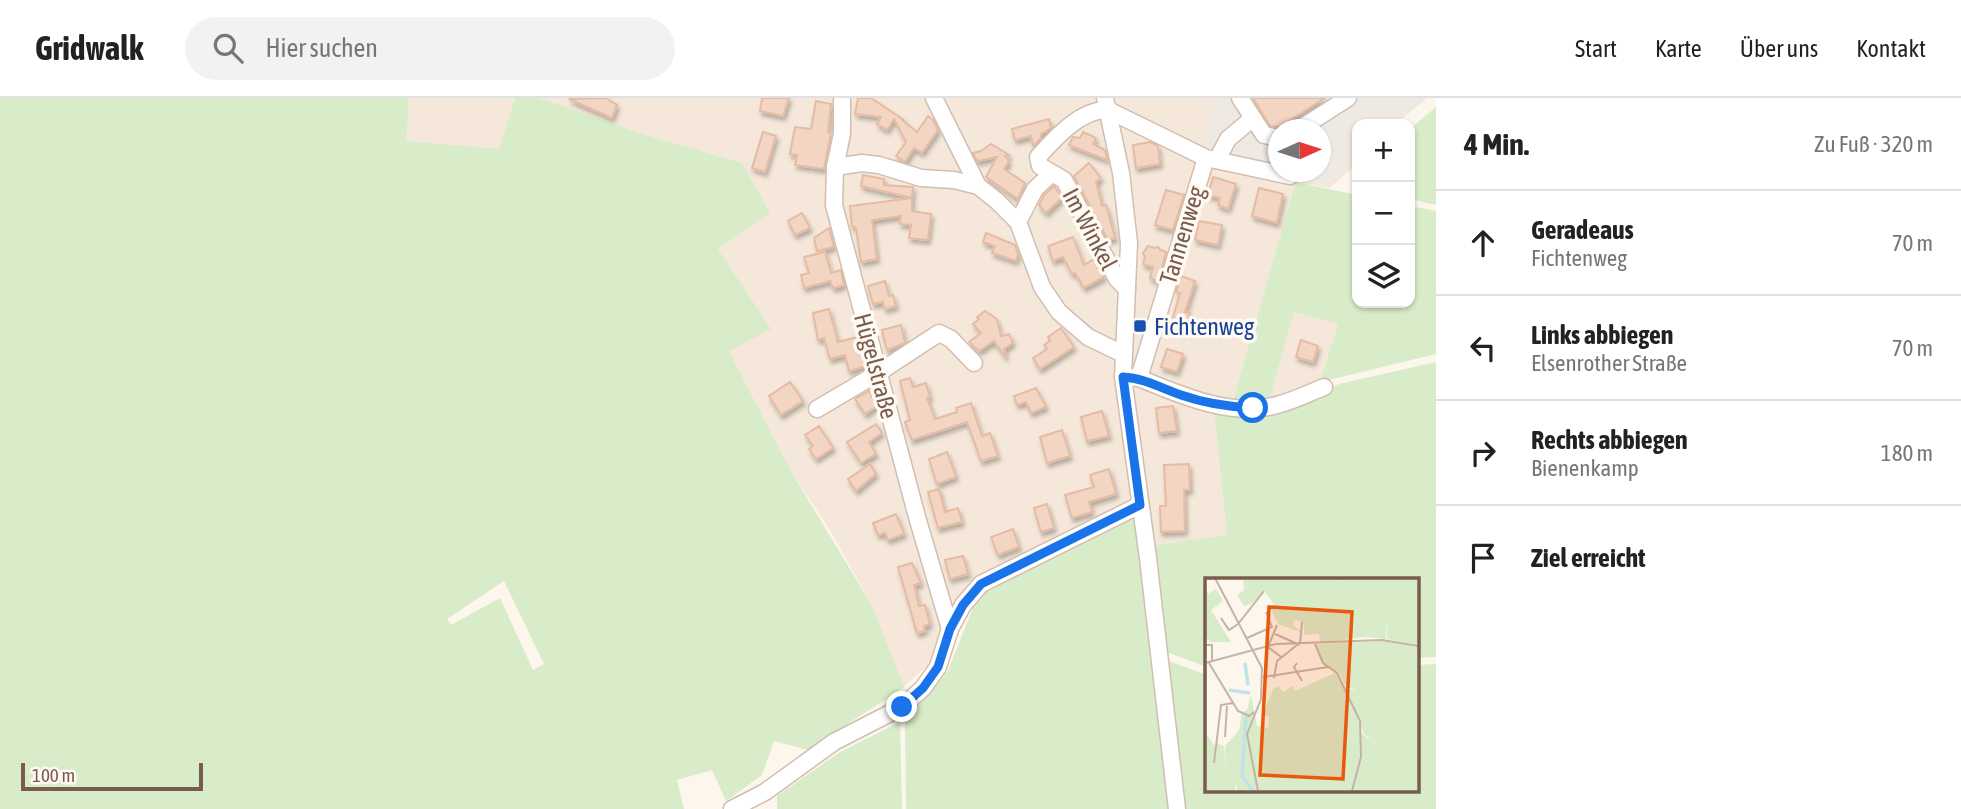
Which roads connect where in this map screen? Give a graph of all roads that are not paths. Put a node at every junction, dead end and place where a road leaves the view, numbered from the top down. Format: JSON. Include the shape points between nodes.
{"nodes":[{"id":1,"x":842,"y":98,"type":"edge"},
{"id":2,"x":934,"y":98,"type":"edge"},
{"id":3,"x":1240,"y":98,"type":"edge"},
{"id":4,"x":1348,"y":98,"type":"edge"},
{"id":5,"x":1107,"y":104,"type":"edge"},
{"id":6,"x":1253,"y":118,"type":"junction"},
{"id":7,"x":1315,"y":119,"type":"edge"},
{"id":8,"x":1268,"y":136,"type":"edge"},
{"id":9,"x":1211,"y":159,"type":"junction"},
{"id":10,"x":835,"y":167,"type":"junction"},
{"id":11,"x":1268,"y":171,"type":"edge"},
{"id":12,"x":1051,"y":174,"type":"junction"},
{"id":13,"x":978,"y":186,"type":"junction"},
{"id":14,"x":1018,"y":222,"type":"junction"},
{"id":15,"x":1127,"y":289,"type":"junction"},
{"id":16,"x":1123,"y":354,"type":"junction"},
{"id":17,"x":974,"y":363,"type":"dead end"},
{"id":18,"x":878,"y":373,"type":"junction"},
{"id":19,"x":1131,"y":378,"type":"junction"},
{"id":20,"x":1324,"y":387,"type":"dead end"},
{"id":21,"x":817,"y":409,"type":"dead end"},
{"id":22,"x":1140,"y":505,"type":"junction"},
{"id":23,"x":950,"y":629,"type":"junction"},
{"id":24,"x":732,"y":809,"type":"edge"},
{"id":25,"x":1177,"y":809,"type":"edge"}],
"edges":[{"from":1,"to":10,"type":"street","name":"Hügelstraße","via":[[842,134]]},
{"from":2,"to":13,"type":"street"},
{"from":3,"to":6,"type":"street"},
{"from":4,"to":7,"type":"street"},
{"from":5,"to":9,"type":"street"},
{"from":5,"to":12,"type":"street","name":"Im Winkel","via":[[1082,118],[1038,156],[1040,166]]},
{"from":5,"to":15,"type":"street","via":[[1127,217]]},
{"from":6,"to":8,"type":"street"},
{"from":6,"to":9,"type":"street","name":"Tannenweg"},
{"from":9,"to":11,"type":"street"},
{"from":9,"to":19,"type":"street","name":"Tannenweg"},
{"from":10,"to":13,"type":"street","via":[[879,165],[920,178]]},
{"from":10,"to":18,"type":"street","name":"Hügelstraße","via":[[834,205]]},
{"from":12,"to":14,"type":"street","name":"Im Winkel","via":[[1035,189]]},
{"from":12,"to":15,"type":"street","name":"Im Winkel","via":[[1064,180],[1117,279]]},
{"from":13,"to":14,"type":"street"},
{"from":14,"to":16,"type":"street","via":[[1042,287],[1059,312],[1088,337]]},
{"from":15,"to":16,"type":"street"},
{"from":16,"to":19,"type":"street"},
{"from":17,"to":18,"type":"street","via":[[939,333]]},
{"from":18,"to":21,"type":"street"},
{"from":18,"to":23,"type":"street","name":"Hügelstraße"},
{"from":19,"to":20,"type":"street","via":[[1185,396],[1253,408],[1277,406]]},
{"from":19,"to":22,"type":"street"},
{"from":22,"to":23,"type":"street","via":[[981,584]]},
{"from":22,"to":25,"type":"street"},
{"from":23,"to":24,"type":"street","via":[[938,667],[902,707],[834,742],[765,792]]}]}
